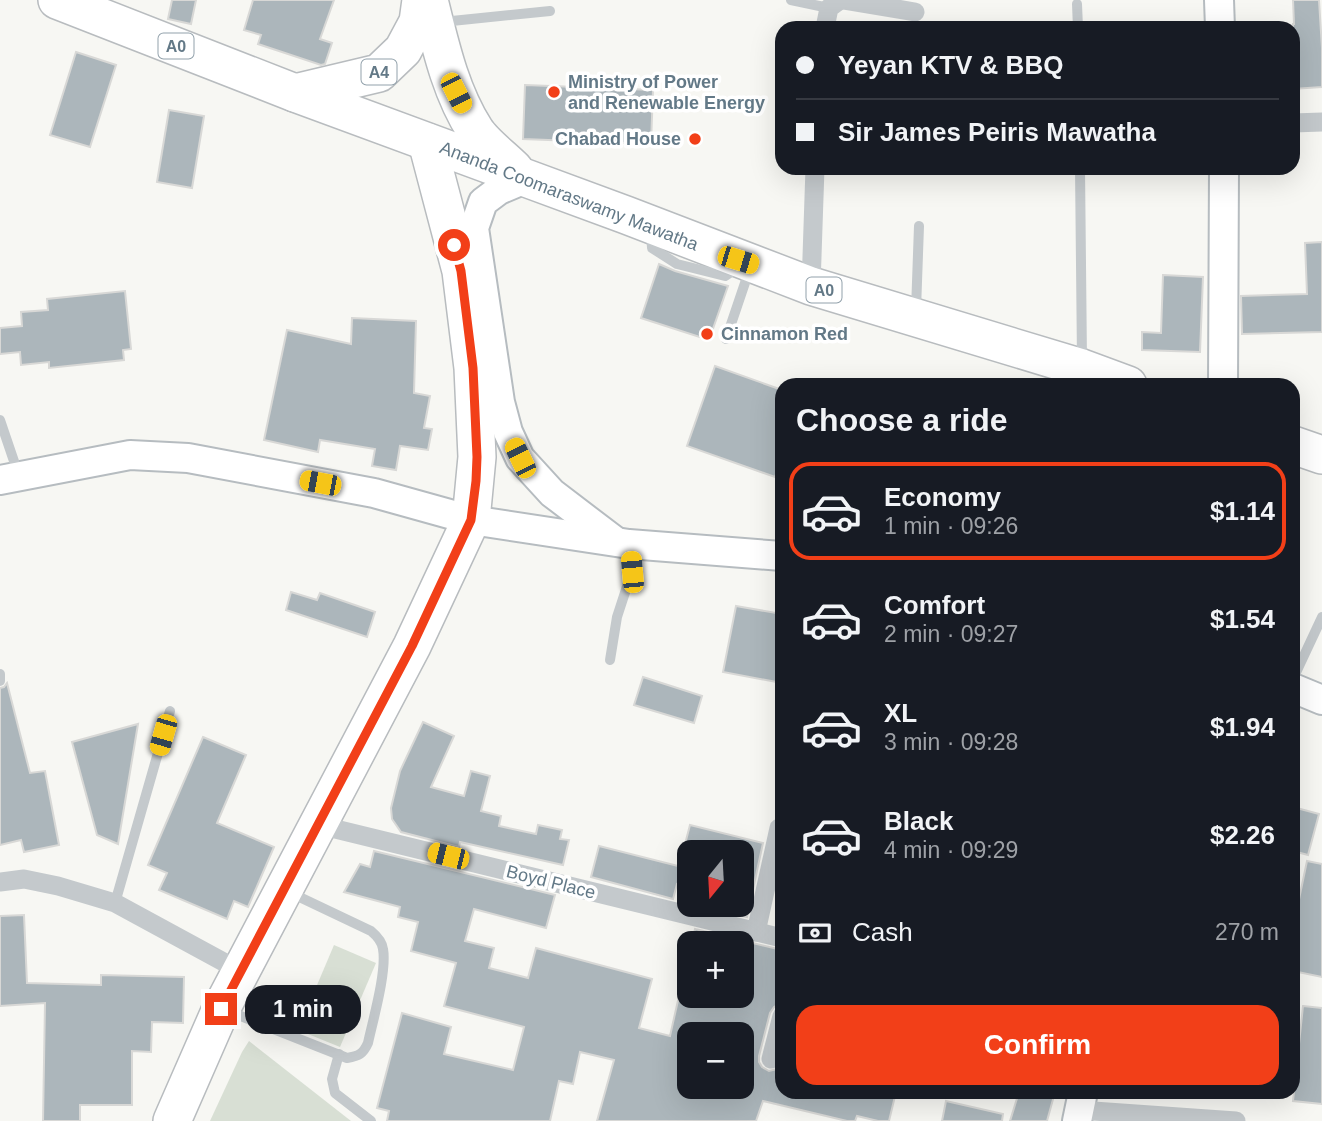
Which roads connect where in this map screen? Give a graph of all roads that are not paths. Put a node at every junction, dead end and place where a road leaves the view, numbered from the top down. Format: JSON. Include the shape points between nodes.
{"nodes":[{"id":1,"x":791,"y":0,"type":"edge"},
{"id":2,"x":1219,"y":0,"type":"edge"},
{"id":3,"x":68,"y":2,"type":"edge"},
{"id":4,"x":837,"y":3,"type":"edge"},
{"id":5,"x":1077,"y":4,"type":"dead end"},
{"id":6,"x":428,"y":8,"type":"edge"},
{"id":7,"x":550,"y":11,"type":"dead end"},
{"id":8,"x":915,"y":12,"type":"dead end"},
{"id":9,"x":828,"y":21,"type":"edge"},
{"id":10,"x":1078,"y":21,"type":"edge"},
{"id":11,"x":1220,"y":21,"type":"edge"},
{"id":12,"x":295,"y":93,"type":"junction"},
{"id":13,"x":1322,"y":122,"type":"edge"},
{"id":14,"x":1300,"y":123,"type":"edge"},
{"id":15,"x":427,"y":142,"type":"junction"},
{"id":16,"x":815,"y":175,"type":"edge"},
{"id":17,"x":1080,"y":175,"type":"edge"},
{"id":18,"x":1224,"y":175,"type":"edge"},
{"id":19,"x":525,"y":179,"type":"junction"},
{"id":20,"x":919,"y":226,"type":"dead end"},
{"id":21,"x":745,"y":262,"type":"junction"},
{"id":22,"x":811,"y":286,"type":"junction"},
{"id":23,"x":916,"y":318,"type":"junction"},
{"id":24,"x":726,"y":339,"type":"dead end"},
{"id":25,"x":1082,"y":368,"type":"junction"},
{"id":26,"x":1109,"y":378,"type":"edge"},
{"id":27,"x":1223,"y":378,"type":"edge"},
{"id":28,"x":0,"y":421,"type":"edge"},
{"id":29,"x":1300,"y":447,"type":"edge"},
{"id":30,"x":1322,"y":455,"type":"edge"},
{"id":31,"x":9,"y":478,"type":"edge"},
{"id":32,"x":471,"y":520,"type":"junction"},
{"id":33,"x":623,"y":544,"type":"junction"},
{"id":34,"x":775,"y":555,"type":"edge"},
{"id":35,"x":1322,"y":617,"type":"edge"},
{"id":36,"x":610,"y":660,"type":"dead end"},
{"id":37,"x":1300,"y":664,"type":"edge"},
{"id":38,"x":0,"y":674,"type":"edge"},
{"id":39,"x":0,"y":681,"type":"edge"},
{"id":40,"x":1300,"y":691,"type":"edge"},
{"id":41,"x":1322,"y":700,"type":"edge"},
{"id":42,"x":170,"y":711,"type":"dead end"},
{"id":43,"x":319,"y":825,"type":"junction"},
{"id":44,"x":775,"y":846,"type":"edge"},
{"id":45,"x":0,"y":882,"type":"edge"},
{"id":46,"x":285,"y":889,"type":"junction"},
{"id":47,"x":115,"y":903,"type":"junction"},
{"id":48,"x":756,"y":932,"type":"junction"},
{"id":49,"x":775,"y":936,"type":"edge"},
{"id":50,"x":242,"y":972,"type":"junction"},
{"id":51,"x":221,"y":1009,"type":"junction"},
{"id":52,"x":775,"y":1043,"type":"edge"},
{"id":53,"x":339,"y":1054,"type":"junction"},
{"id":54,"x":771,"y":1059,"type":"dead end"},
{"id":55,"x":1080,"y":1108,"type":"edge"},
{"id":56,"x":172,"y":1121,"type":"edge"},
{"id":57,"x":371,"y":1121,"type":"edge"},
{"id":58,"x":1236,"y":1121,"type":"edge"}],
"edges":[{"from":1,"to":4,"type":"lane"},
{"from":2,"to":11,"type":"main road"},
{"from":3,"to":12,"type":"highway","name":"Ananda Coomaraswamy Mawatha","number":"A0"},
{"from":4,"to":8,"type":"street"},
{"from":4,"to":9,"type":"street"},
{"from":5,"to":10,"type":"lane"},
{"from":6,"to":7,"type":"lane"},
{"from":6,"to":12,"type":"highway","number":"A4","via":[[403,50],[379,73]]},
{"from":6,"to":19,"type":"highway","via":[[453,85],[476,132]]},
{"from":12,"to":15,"type":"highway","name":"Ananda Coomaraswamy Mawatha","number":"A0"},
{"from":13,"to":14,"type":"street"},
{"from":15,"to":19,"type":"highway","name":"Ananda Coomaraswamy Mawatha","number":"A0"},
{"from":15,"to":32,"type":"highway","via":[[461,271],[473,368],[477,457]]},
{"from":16,"to":22,"type":"street"},
{"from":17,"to":25,"type":"lane"},
{"from":18,"to":27,"type":"main road"},
{"from":19,"to":21,"type":"highway","name":"Ananda Coomaraswamy Mawatha","number":"A0"},
{"from":19,"to":33,"type":"main road","via":[[483,202],[474,229],[508,432],[520,458],[552,493]]},
{"from":20,"to":23,"type":"lane"},
{"from":21,"to":22,"type":"highway","name":"Ananda Coomaraswamy Mawatha","number":"A0"},
{"from":21,"to":24,"type":"lane"},
{"from":22,"to":23,"type":"highway","name":"Ananda Coomaraswamy Mawatha","number":"A0"},
{"from":23,"to":25,"type":"highway","name":"Ananda Coomaraswamy Mawatha","number":"A0"},
{"from":25,"to":26,"type":"highway","name":"Ananda Coomaraswamy Mawatha","number":"A0"},
{"from":28,"to":31,"type":"lane"},
{"from":29,"to":30,"type":"highway"},
{"from":31,"to":32,"type":"main road","via":[[130,456],[188,458],[374,493]]},
{"from":32,"to":33,"type":"main road"},
{"from":32,"to":43,"type":"highway"},
{"from":33,"to":34,"type":"main road"},
{"from":33,"to":36,"type":"lane","via":[[632,572],[617,617]]},
{"from":35,"to":37,"type":"lane"},
{"from":38,"to":39,"type":"lane"},
{"from":40,"to":41,"type":"main road"},
{"from":42,"to":47,"type":"lane"},
{"from":43,"to":46,"type":"highway"},
{"from":43,"to":48,"type":"street","name":"Boyd Place"},
{"from":44,"to":48,"type":"street"},
{"from":45,"to":47,"type":"street","via":[[24,879]]},
{"from":46,"to":50,"type":"highway"},
{"from":46,"to":53,"type":"lane","via":[[372,931],[383,948],[384,966],[368,1043],[358,1057]]},
{"from":47,"to":50,"type":"street"},
{"from":48,"to":49,"type":"street","name":"Boyd Place"},
{"from":50,"to":51,"type":"highway"},
{"from":51,"to":53,"type":"lane"},
{"from":51,"to":56,"type":"highway"},
{"from":52,"to":54,"type":"street"},
{"from":53,"to":57,"type":"lane","via":[[332,1079],[335,1093]]},
{"from":55,"to":58,"type":"street"}]}
